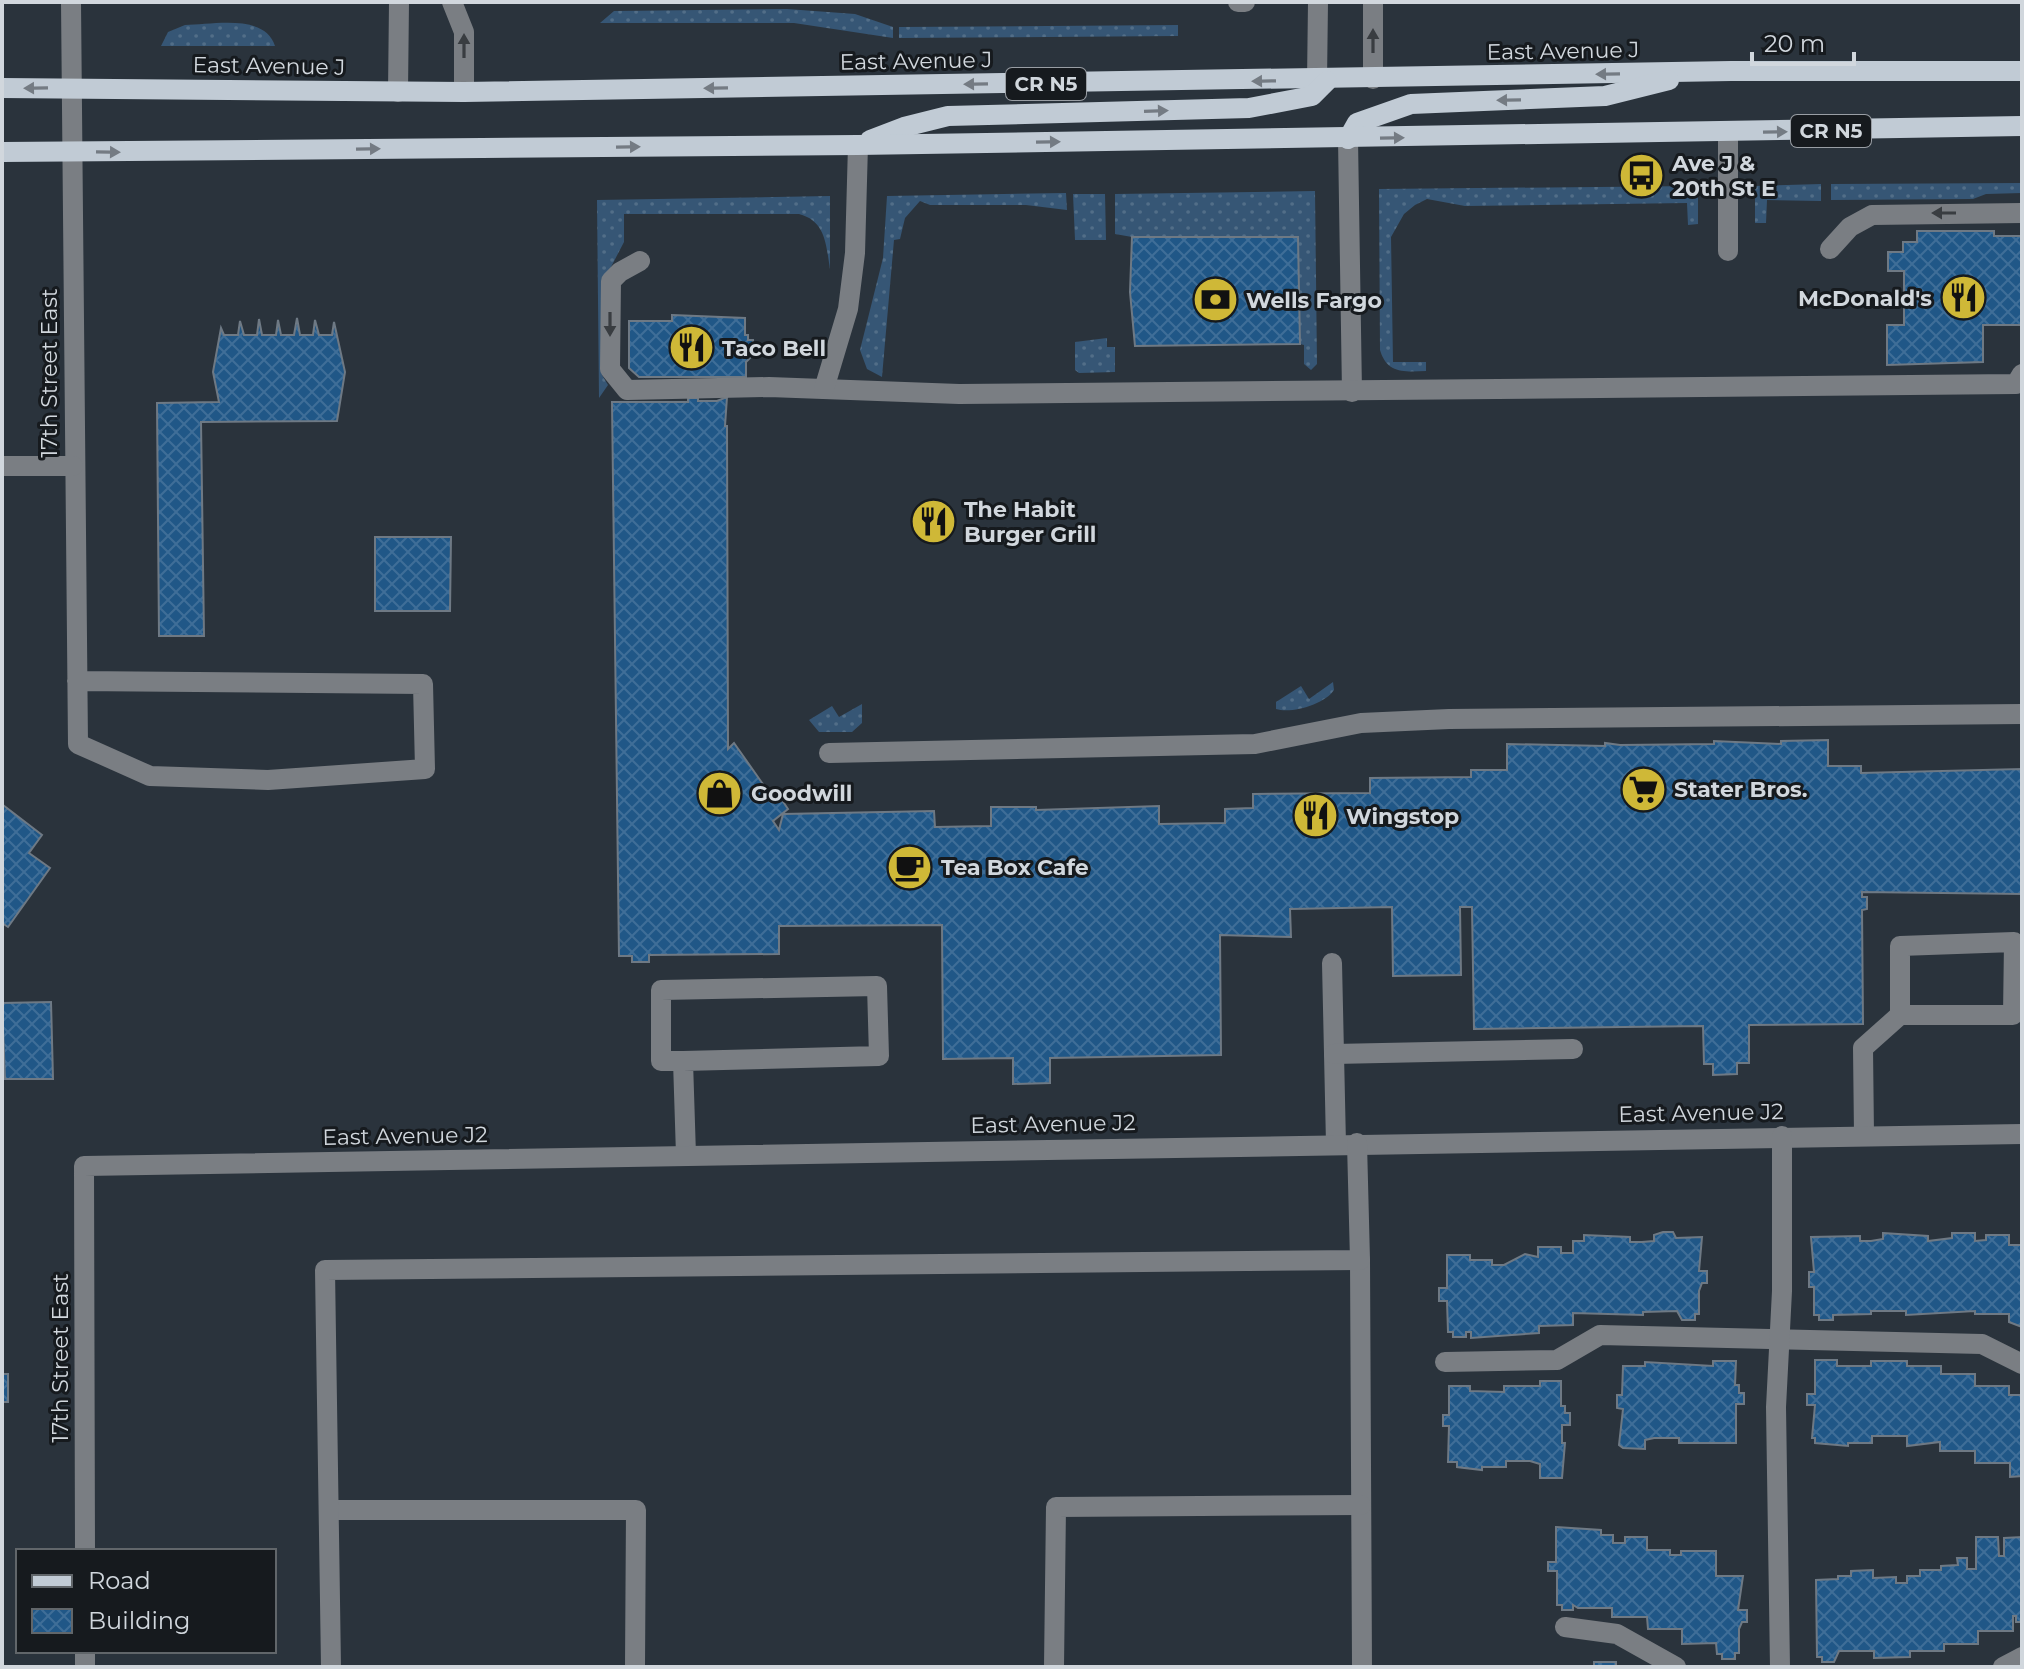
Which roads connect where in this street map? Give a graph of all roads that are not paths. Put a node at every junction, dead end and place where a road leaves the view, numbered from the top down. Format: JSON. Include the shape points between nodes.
{"nodes":[{"id":1,"x":71,"y":2,"type":"edge"},
{"id":2,"x":399,"y":2,"type":"edge"},
{"id":3,"x":452,"y":2,"type":"edge"},
{"id":4,"x":1238,"y":2,"type":"edge"},
{"id":5,"x":1245,"y":2,"type":"edge"},
{"id":6,"x":1318,"y":2,"type":"edge"},
{"id":7,"x":1373,"y":2,"type":"edge"},
{"id":8,"x":2022,"y":71,"type":"edge"},
{"id":9,"x":1696,"y":72,"type":"junction"},
{"id":10,"x":1373,"y":79,"type":"junction"},
{"id":11,"x":1322,"y":81,"type":"junction"},
{"id":12,"x":70,"y":87,"type":"junction"},
{"id":13,"x":2,"y":88,"type":"edge"},
{"id":14,"x":398,"y":92,"type":"junction"},
{"id":15,"x":464,"y":92,"type":"junction"},
{"id":16,"x":2022,"y":126,"type":"edge"},
{"id":17,"x":1728,"y":133,"type":"junction"},
{"id":18,"x":1348,"y":139,"type":"junction"},
{"id":19,"x":858,"y":145,"type":"junction"},
{"id":20,"x":72,"y":151,"type":"junction"},
{"id":21,"x":2,"y":152,"type":"edge"},
{"id":22,"x":2022,"y":213,"type":"edge"},
{"id":23,"x":1830,"y":249,"type":"dead end"},
{"id":24,"x":1728,"y":251,"type":"dead end"},
{"id":25,"x":640,"y":261,"type":"dead end"},
{"id":26,"x":2019,"y":379,"type":"edge"},
{"id":27,"x":824,"y":389,"type":"junction"},
{"id":28,"x":1352,"y":392,"type":"junction"},
{"id":29,"x":2,"y":466,"type":"edge"},
{"id":30,"x":73,"y":466,"type":"junction"},
{"id":31,"x":77,"y":681,"type":"junction"},
{"id":32,"x":2022,"y":714,"type":"edge"},
{"id":33,"x":829,"y":753,"type":"dead end"},
{"id":34,"x":1332,"y":963,"type":"dead end"},
{"id":35,"x":1900,"y":1015,"type":"junction"},
{"id":36,"x":1573,"y":1049,"type":"dead end"},
{"id":37,"x":1334,"y":1054,"type":"junction"},
{"id":38,"x":683,"y":1061,"type":"junction"},
{"id":39,"x":2022,"y":1134,"type":"edge"},
{"id":40,"x":1864,"y":1135,"type":"junction"},
{"id":41,"x":1782,"y":1136,"type":"junction"},
{"id":42,"x":1347,"y":1143,"type":"junction"},
{"id":43,"x":686,"y":1155,"type":"junction"},
{"id":44,"x":84,"y":1166,"type":"joint"},
{"id":45,"x":1360,"y":1260,"type":"junction"},
{"id":46,"x":1780,"y":1339,"type":"junction"},
{"id":47,"x":1445,"y":1362,"type":"dead end"},
{"id":48,"x":2022,"y":1364,"type":"edge"},
{"id":49,"x":1361,"y":1505,"type":"junction"},
{"id":50,"x":329,"y":1510,"type":"junction"},
{"id":51,"x":85,"y":1549,"type":"edge"},
{"id":52,"x":1565,"y":1627,"type":"dead end"},
{"id":53,"x":2022,"y":1657,"type":"edge"},
{"id":54,"x":331,"y":1667,"type":"edge"},
{"id":55,"x":635,"y":1667,"type":"edge"},
{"id":56,"x":1054,"y":1667,"type":"edge"},
{"id":57,"x":1362,"y":1667,"type":"edge"},
{"id":58,"x":1676,"y":1667,"type":"edge"},
{"id":59,"x":1780,"y":1667,"type":"edge"},
{"id":60,"x":2003,"y":1667,"type":"edge"}],
"edges":[{"from":1,"to":12,"type":"street","name":"17th Street East"},
{"from":2,"to":14,"type":"street"},
{"from":15,"to":3,"type":"street","one_way":true,"via":[[464,32]]},
{"from":4,"to":5,"type":"street"},
{"from":6,"to":11,"type":"street"},
{"from":10,"to":7,"type":"street","one_way":true},
{"from":8,"to":9,"type":"main road","name":"East Avenue J","number":"CR N5"},
{"from":9,"to":10,"type":"main road","name":"East Avenue J","number":"CR N5","one_way":true},
{"from":9,"to":18,"type":"main road","one_way":true,"via":[[1605,96],[1411,104],[1357,123]]},
{"from":10,"to":11,"type":"main road","name":"East Avenue J","number":"CR N5"},
{"from":11,"to":15,"type":"main road","name":"East Avenue J","number":"CR N5","one_way":true},
{"from":19,"to":11,"type":"main road","one_way":true,"via":[[948,116],[1263,107],[1312,96]]},
{"from":12,"to":13,"type":"main road","name":"East Avenue J","number":"CR N5","one_way":true},
{"from":12,"to":14,"type":"main road","name":"East Avenue J","number":"CR N5"},
{"from":12,"to":20,"type":"street","name":"17th Street East"},
{"from":14,"to":15,"type":"main road","name":"East Avenue J","number":"CR N5"},
{"from":17,"to":16,"type":"main road","number":"CR N5","one_way":true},
{"from":18,"to":17,"type":"main road","number":"CR N5","one_way":true},
{"from":17,"to":24,"type":"street"},
{"from":19,"to":18,"type":"main road","number":"CR N5","one_way":true},
{"from":18,"to":28,"type":"street"},
{"from":20,"to":19,"type":"main road","number":"CR N5","one_way":true},
{"from":19,"to":27,"type":"street","via":[[850,295]]},
{"from":20,"to":21,"type":"main road","number":"CR N5"},
{"from":20,"to":30,"type":"street","name":"17th Street East"},
{"from":22,"to":23,"type":"street","one_way":true,"via":[[1872,215],[1850,227]]},
{"from":25,"to":27,"type":"street","one_way":true,"via":[[611,281],[610,369],[627,390]]},
{"from":26,"to":28,"type":"street"},
{"from":27,"to":28,"type":"street","via":[[959,394]]},
{"from":29,"to":30,"type":"street"},
{"from":30,"to":31,"type":"street","name":"17th Street East"},
{"from":31,"to":31,"type":"street","name":"17th Street East","via":[[78,744],[150,776],[268,780],[425,769],[423,684]]},
{"from":32,"to":33,"type":"street","via":[[1449,719],[1361,723],[1255,744]]},
{"from":34,"to":37,"type":"street"},
{"from":35,"to":35,"type":"street","via":[[2013,1015],[2014,942],[1900,946]]},
{"from":35,"to":40,"type":"street","via":[[1863,1048]]},
{"from":36,"to":37,"type":"street"},
{"from":37,"to":42,"type":"street"},
{"from":38,"to":38,"type":"street","via":[[879,1056],[877,986],[661,990],[661,1061]]},
{"from":38,"to":43,"type":"street"},
{"from":39,"to":40,"type":"street","name":"East Avenue J2"},
{"from":40,"to":41,"type":"street","name":"East Avenue J2"},
{"from":41,"to":42,"type":"street","name":"East Avenue J2"},
{"from":41,"to":46,"type":"street"},
{"from":42,"to":43,"type":"street","name":"East Avenue J2"},
{"from":42,"to":45,"type":"street"},
{"from":43,"to":44,"type":"street","name":"East Avenue J2"},
{"from":44,"to":51,"type":"street","name":"17th Street East"},
{"from":45,"to":49,"type":"street"},
{"from":45,"to":50,"type":"street","via":[[325,1270]]},
{"from":46,"to":47,"type":"street","via":[[1600,1335],[1557,1360]]},
{"from":46,"to":48,"type":"street","via":[[1982,1344]]},
{"from":46,"to":59,"type":"street"},
{"from":49,"to":56,"type":"street","via":[[1056,1507]]},
{"from":49,"to":57,"type":"street"},
{"from":50,"to":54,"type":"street"},
{"from":50,"to":55,"type":"street","via":[[636,1510]]},
{"from":52,"to":58,"type":"street","via":[[1617,1634]]},
{"from":53,"to":60,"type":"street"}]}
